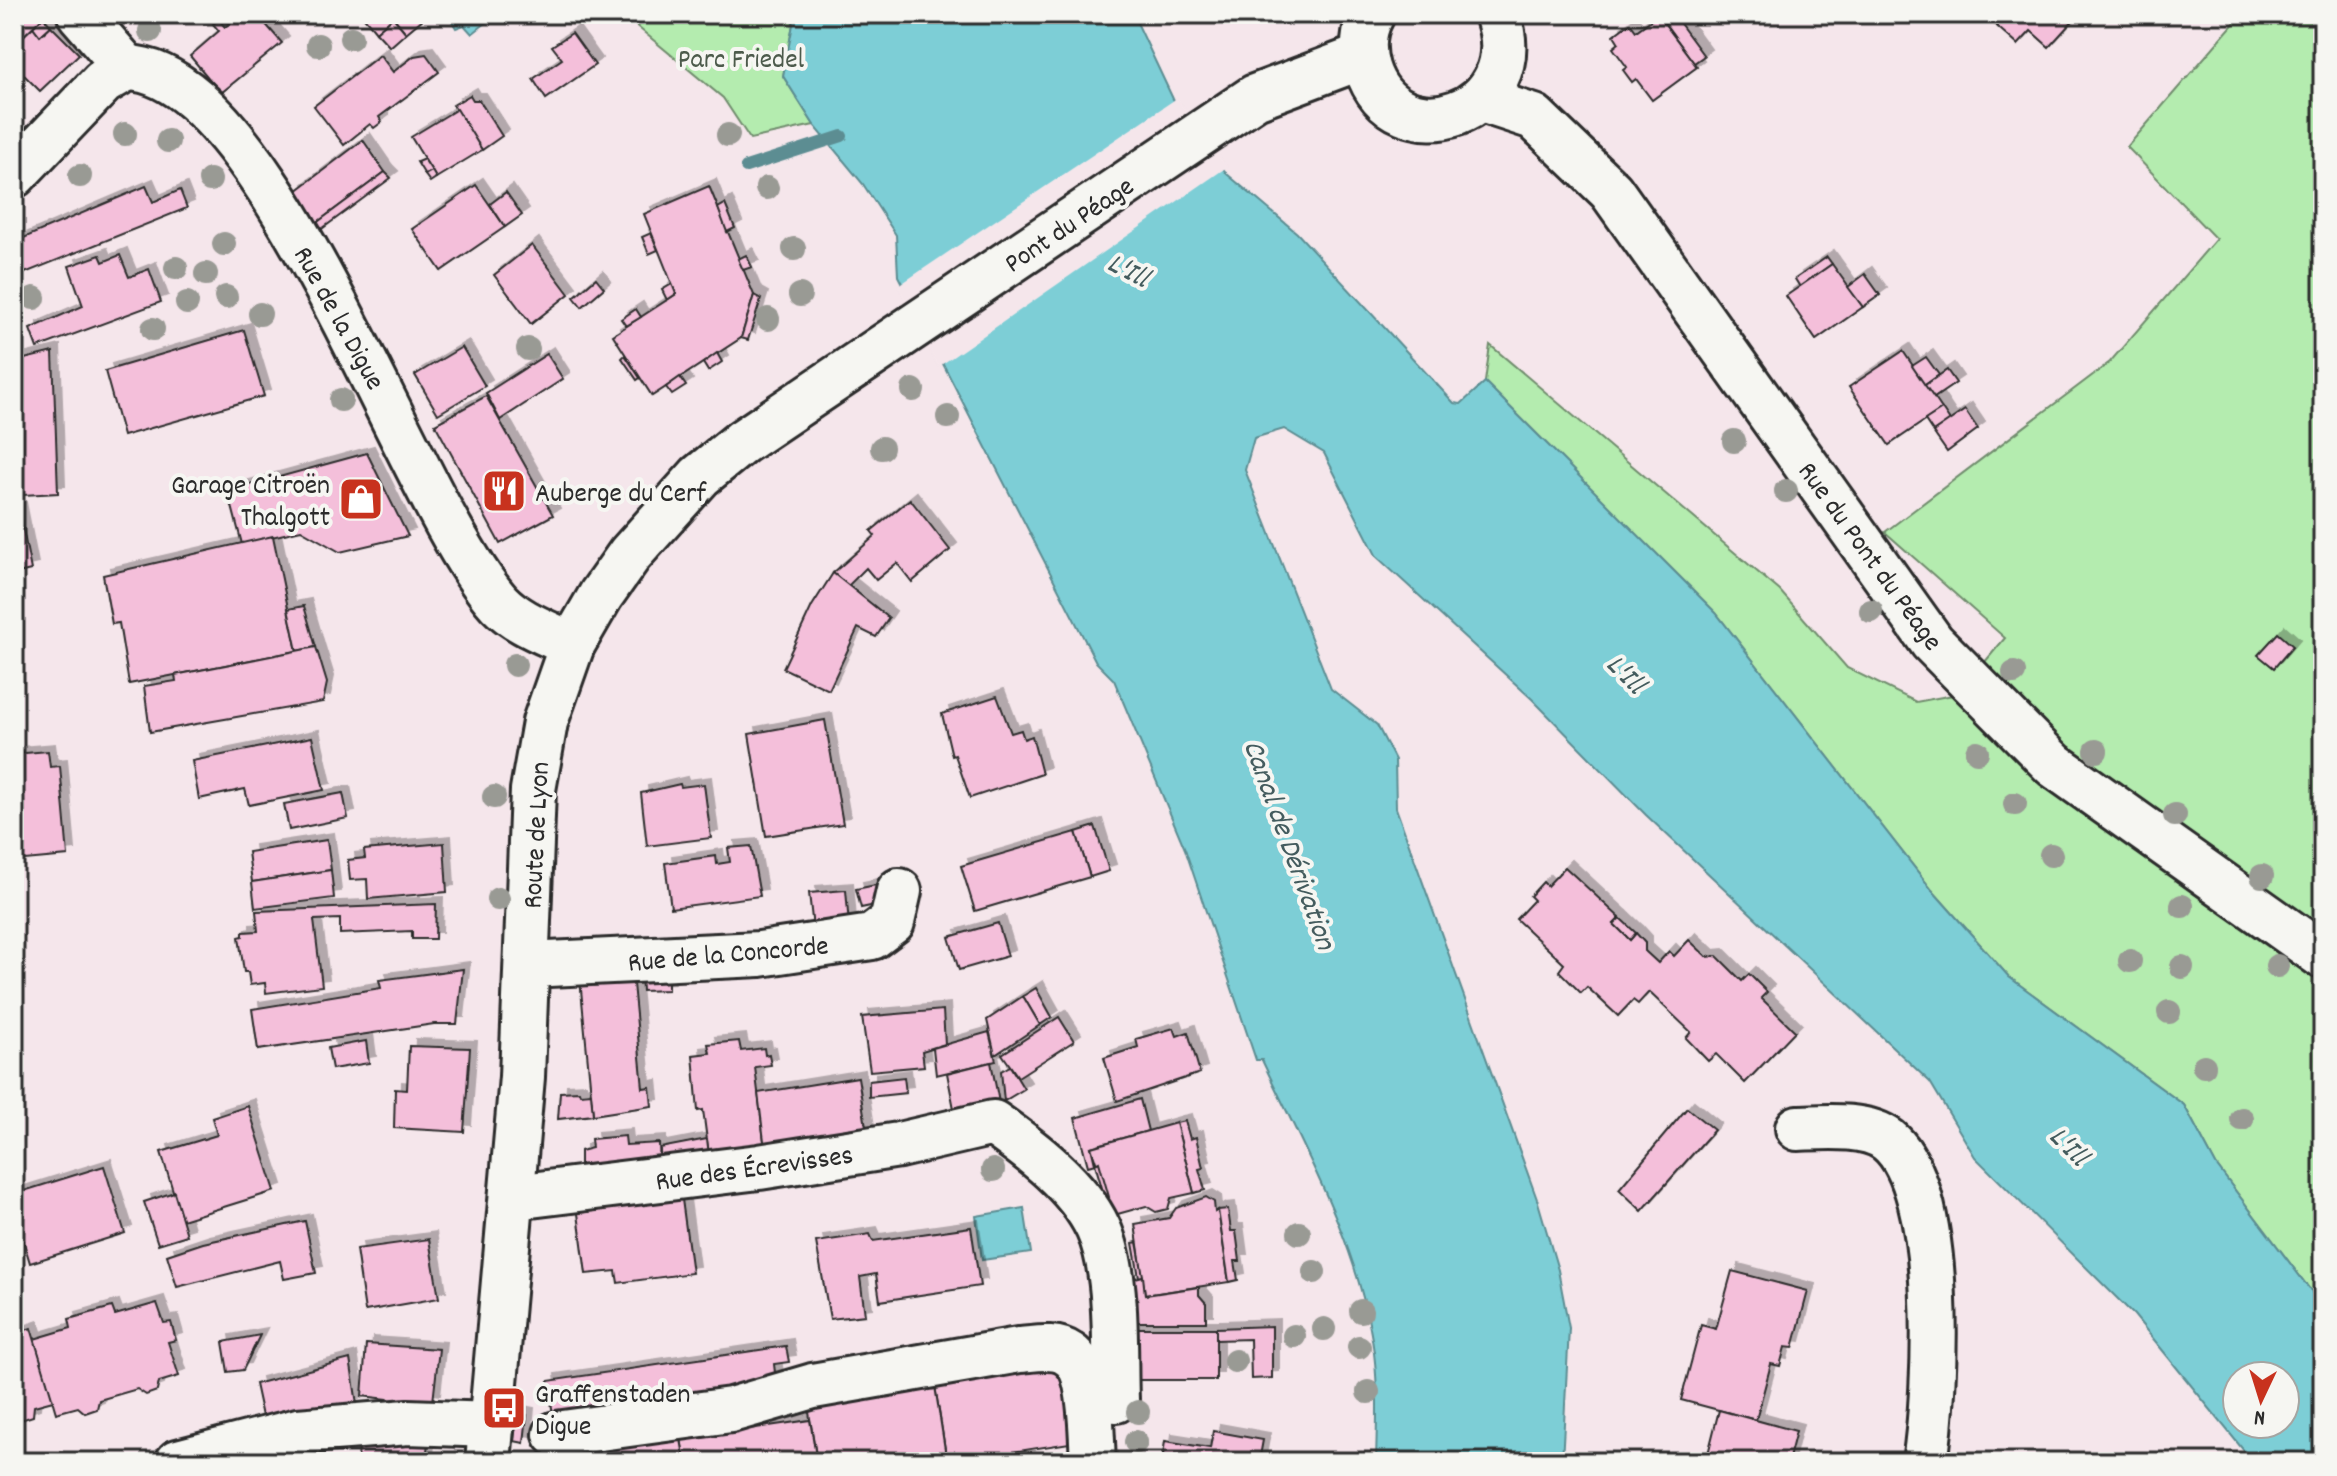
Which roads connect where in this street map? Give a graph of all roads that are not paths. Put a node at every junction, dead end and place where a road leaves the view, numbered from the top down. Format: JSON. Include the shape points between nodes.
{"nodes":[{"id":1,"x":80,"y":14,"type":"edge"},
{"id":2,"x":1372,"y":14,"type":"edge"},
{"id":3,"x":1497,"y":14,"type":"edge"},
{"id":4,"x":1364,"y":56,"type":"junction"},
{"id":5,"x":127,"y":68,"type":"junction"},
{"id":6,"x":1482,"y":100,"type":"junction"},
{"id":7,"x":14,"y":175,"type":"edge"},
{"id":8,"x":880,"y":350,"type":"joint"},
{"id":9,"x":572,"y":645,"type":"junction"},
{"id":10,"x":899,"y":891,"type":"dead end"},
{"id":11,"x":2323,"y":956,"type":"edge"},
{"id":12,"x":527,"y":965,"type":"junction"},
{"id":13,"x":1798,"y":1128,"type":"dead end"},
{"id":14,"x":514,"y":1197,"type":"junction"},
{"id":15,"x":1116,"y":1400,"type":"dead end"},
{"id":16,"x":556,"y":1434,"type":"dead end"},
{"id":17,"x":490,"y":1443,"type":"edge"},
{"id":18,"x":178,"y":1462,"type":"edge"},
{"id":19,"x":1093,"y":1462,"type":"edge"},
{"id":20,"x":1925,"y":1462,"type":"edge"}],
"edges":[{"from":1,"to":5,"type":"street"},
{"from":2,"to":4,"type":"street"},
{"from":3,"to":6,"type":"street","via":[[1504,60]]},
{"from":4,"to":6,"type":"street","via":[[1382,95],[1420,117],[1453,115]]},
{"from":4,"to":8,"type":"street","name":"Pont du Péage","via":[[1255,97]]},
{"from":5,"to":7,"type":"street","via":[[103,82]]},
{"from":5,"to":9,"type":"street","name":"Rue de la Digue","via":[[152,71],[177,85],[242,150],[294,230],[476,574],[515,616]]},
{"from":6,"to":11,"type":"street","name":"Rue du Pont du Péage","via":[[1534,117],[1611,191],[1932,642],[2020,732],[2054,765]]},
{"from":8,"to":9,"type":"street","name":"Route de Lyon","via":[[700,476],[630,554]]},
{"from":9,"to":12,"type":"street","name":"Route de Lyon","via":[[537,756]]},
{"from":10,"to":12,"type":"street","name":"Rue de la Concorde","via":[[892,922],[872,937],[760,954]]},
{"from":12,"to":14,"type":"street","name":"Route de Lyon"},
{"from":13,"to":20,"type":"street","via":[[1857,1130],[1886,1139],[1903,1159],[1915,1187],[1932,1286],[1936,1364]]},
{"from":14,"to":15,"type":"street","name":"Rue des Écrevisses","via":[[774,1165],[993,1123],[1034,1154],[1091,1215],[1099,1231],[1109,1281]]},
{"from":14,"to":17,"type":"street","name":"Route de Lyon"},
{"from":16,"to":19,"type":"street","via":[[731,1410],[813,1386],[1052,1348],[1069,1353],[1085,1378]]},
{"from":17,"to":18,"type":"street","via":[[408,1422],[298,1431]]}]}
